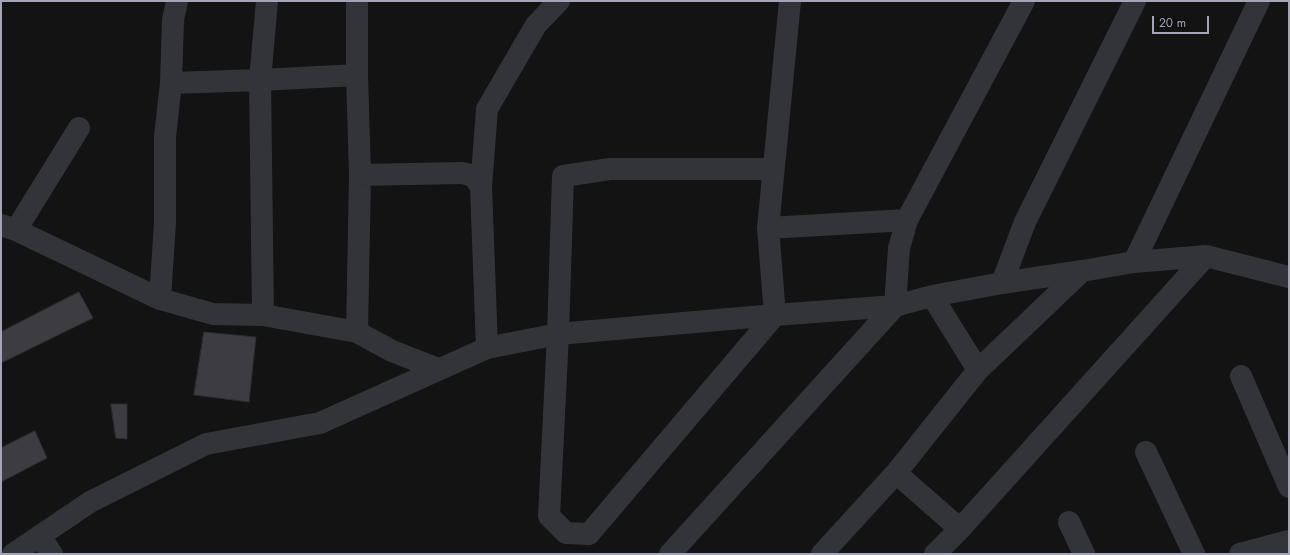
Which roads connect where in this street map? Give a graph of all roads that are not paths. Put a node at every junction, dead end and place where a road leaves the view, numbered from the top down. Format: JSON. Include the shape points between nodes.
{"nodes":[{"id":1,"x":176,"y":1,"type":"edge"},
{"id":2,"x":267,"y":1,"type":"edge"},
{"id":3,"x":357,"y":1,"type":"edge"},
{"id":4,"x":559,"y":1,"type":"edge"},
{"id":5,"x":790,"y":1,"type":"edge"},
{"id":6,"x":1024,"y":1,"type":"edge"},
{"id":7,"x":1135,"y":1,"type":"edge"},
{"id":8,"x":1259,"y":1,"type":"edge"},
{"id":9,"x":357,"y":75,"type":"junction"},
{"id":10,"x":260,"y":80,"type":"junction"},
{"id":11,"x":171,"y":83,"type":"junction"},
{"id":12,"x":79,"y":128,"type":"dead end"},
{"id":13,"x":774,"y":169,"type":"junction"},
{"id":14,"x":360,"y":176,"type":"junction"},
{"id":15,"x":481,"y":187,"type":"junction"},
{"id":16,"x":907,"y":220,"type":"junction"},
{"id":17,"x":9,"y":227,"type":"edge"},
{"id":18,"x":768,"y":228,"type":"junction"},
{"id":19,"x":1206,"y":256,"type":"junction"},
{"id":20,"x":1134,"y":262,"type":"junction"},
{"id":21,"x":1082,"y":271,"type":"junction"},
{"id":22,"x":1289,"y":276,"type":"edge"},
{"id":23,"x":1002,"y":283,"type":"junction"},
{"id":24,"x":932,"y":296,"type":"junction"},
{"id":25,"x":160,"y":299,"type":"junction"},
{"id":26,"x":895,"y":306,"type":"junction"},
{"id":27,"x":263,"y":315,"type":"junction"},
{"id":28,"x":775,"y":315,"type":"junction"},
{"id":29,"x":357,"y":332,"type":"junction"},
{"id":30,"x":558,"y":334,"type":"junction"},
{"id":31,"x":487,"y":348,"type":"junction"},
{"id":32,"x":438,"y":370,"type":"junction"},
{"id":33,"x":978,"y":370,"type":"junction"},
{"id":34,"x":1241,"y":376,"type":"dead end"},
{"id":35,"x":1146,"y":452,"type":"dead end"},
{"id":36,"x":896,"y":473,"type":"junction"},
{"id":37,"x":1289,"y":486,"type":"edge"},
{"id":38,"x":1069,"y":522,"type":"dead end"},
{"id":39,"x":960,"y":529,"type":"junction"},
{"id":40,"x":40,"y":536,"type":"junction"},
{"id":41,"x":1289,"y":541,"type":"edge"},
{"id":42,"x":13,"y":554,"type":"edge"},
{"id":43,"x":52,"y":554,"type":"edge"},
{"id":44,"x":670,"y":554,"type":"edge"},
{"id":45,"x":822,"y":554,"type":"edge"},
{"id":46,"x":934,"y":554,"type":"edge"},
{"id":47,"x":1084,"y":554,"type":"edge"},
{"id":48,"x":1194,"y":554,"type":"edge"},
{"id":49,"x":1240,"y":554,"type":"edge"}],
"edges":[{"from":1,"to":11,"type":"street"},
{"from":2,"to":10,"type":"street"},
{"from":3,"to":9,"type":"street"},
{"from":4,"to":15,"type":"street","via":[[536,25],[487,109]]},
{"from":5,"to":13,"type":"street"},
{"from":6,"to":16,"type":"street"},
{"from":7,"to":23,"type":"street","via":[[1025,222]]},
{"from":8,"to":20,"type":"street"},
{"from":9,"to":10,"type":"street"},
{"from":9,"to":14,"type":"street"},
{"from":10,"to":11,"type":"street"},
{"from":10,"to":27,"type":"street"},
{"from":11,"to":25,"type":"street","via":[[165,137],[165,223]]},
{"from":12,"to":17,"type":"street"},
{"from":13,"to":18,"type":"street"},
{"from":13,"to":30,"type":"street","via":[[610,169],[563,176]]},
{"from":14,"to":15,"type":"street","via":[[462,173],[474,176]]},
{"from":14,"to":29,"type":"street"},
{"from":15,"to":31,"type":"street"},
{"from":16,"to":18,"type":"street"},
{"from":16,"to":26,"type":"street","via":[[899,248]]},
{"from":17,"to":25,"type":"street"},
{"from":18,"to":28,"type":"street"},
{"from":19,"to":20,"type":"street"},
{"from":19,"to":22,"type":"street"},
{"from":19,"to":39,"type":"street"},
{"from":20,"to":21,"type":"street"},
{"from":21,"to":23,"type":"street"},
{"from":21,"to":33,"type":"street"},
{"from":23,"to":24,"type":"street"},
{"from":24,"to":26,"type":"street"},
{"from":24,"to":33,"type":"street"},
{"from":25,"to":27,"type":"street","via":[[213,314]]},
{"from":26,"to":28,"type":"street"},
{"from":26,"to":44,"type":"street"},
{"from":27,"to":29,"type":"street"},
{"from":28,"to":30,"type":"street"},
{"from":28,"to":30,"type":"street","via":[[589,534],[566,533],[549,516]]},
{"from":29,"to":32,"type":"street","via":[[392,351]]},
{"from":30,"to":31,"type":"street"},
{"from":31,"to":32,"type":"street"},
{"from":32,"to":40,"type":"street","via":[[320,423],[206,444],[90,502]]},
{"from":33,"to":36,"type":"street"},
{"from":34,"to":37,"type":"street"},
{"from":35,"to":48,"type":"street"},
{"from":36,"to":39,"type":"street"},
{"from":36,"to":45,"type":"street"},
{"from":38,"to":47,"type":"street"},
{"from":39,"to":46,"type":"street"},
{"from":40,"to":42,"type":"street"},
{"from":40,"to":43,"type":"street"},
{"from":41,"to":49,"type":"street"}]}
